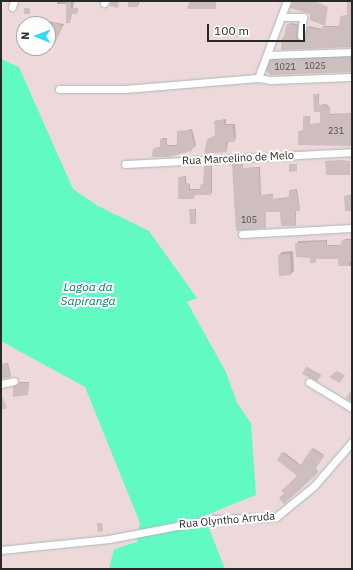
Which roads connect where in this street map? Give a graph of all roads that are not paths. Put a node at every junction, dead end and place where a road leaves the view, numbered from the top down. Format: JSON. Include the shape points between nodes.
{"nodes":[{"id":1,"x":287,"y":1,"type":"edge"},
{"id":2,"x":281,"y":17,"type":"junction"},
{"id":3,"x":301,"y":36,"type":"dead end"},
{"id":4,"x":352,"y":52,"type":"edge"},
{"id":5,"x":267,"y":55,"type":"junction"},
{"id":6,"x":352,"y":77,"type":"edge"},
{"id":7,"x":258,"y":78,"type":"junction"},
{"id":8,"x":59,"y":89,"type":"dead end"},
{"id":9,"x":352,"y":152,"type":"edge"},
{"id":10,"x":125,"y":164,"type":"dead end"},
{"id":11,"x":352,"y":228,"type":"edge"},
{"id":12,"x":242,"y":234,"type":"dead end"},
{"id":13,"x":14,"y":381,"type":"dead end"},
{"id":14,"x":309,"y":382,"type":"dead end"},
{"id":15,"x":1,"y":384,"type":"edge"},
{"id":16,"x":352,"y":408,"type":"edge"},
{"id":17,"x":352,"y":442,"type":"edge"},
{"id":18,"x":1,"y":550,"type":"edge"}],
"edges":[{"from":1,"to":2,"type":"street"},
{"from":2,"to":3,"type":"street","via":[[304,17]]},
{"from":2,"to":5,"type":"street"},
{"from":4,"to":5,"type":"street"},
{"from":5,"to":7,"type":"street"},
{"from":6,"to":7,"type":"street","via":[[270,80]]},
{"from":7,"to":8,"type":"street","via":[[129,89]]},
{"from":9,"to":10,"type":"street","name":"Rua Marcelino de Melo"},
{"from":11,"to":12,"type":"street"},
{"from":13,"to":15,"type":"street"},
{"from":14,"to":16,"type":"street"},
{"from":17,"to":18,"type":"street","name":"Rua Olyntho Arruda","via":[[314,486],[278,516],[213,519],[131,534]]}]}
